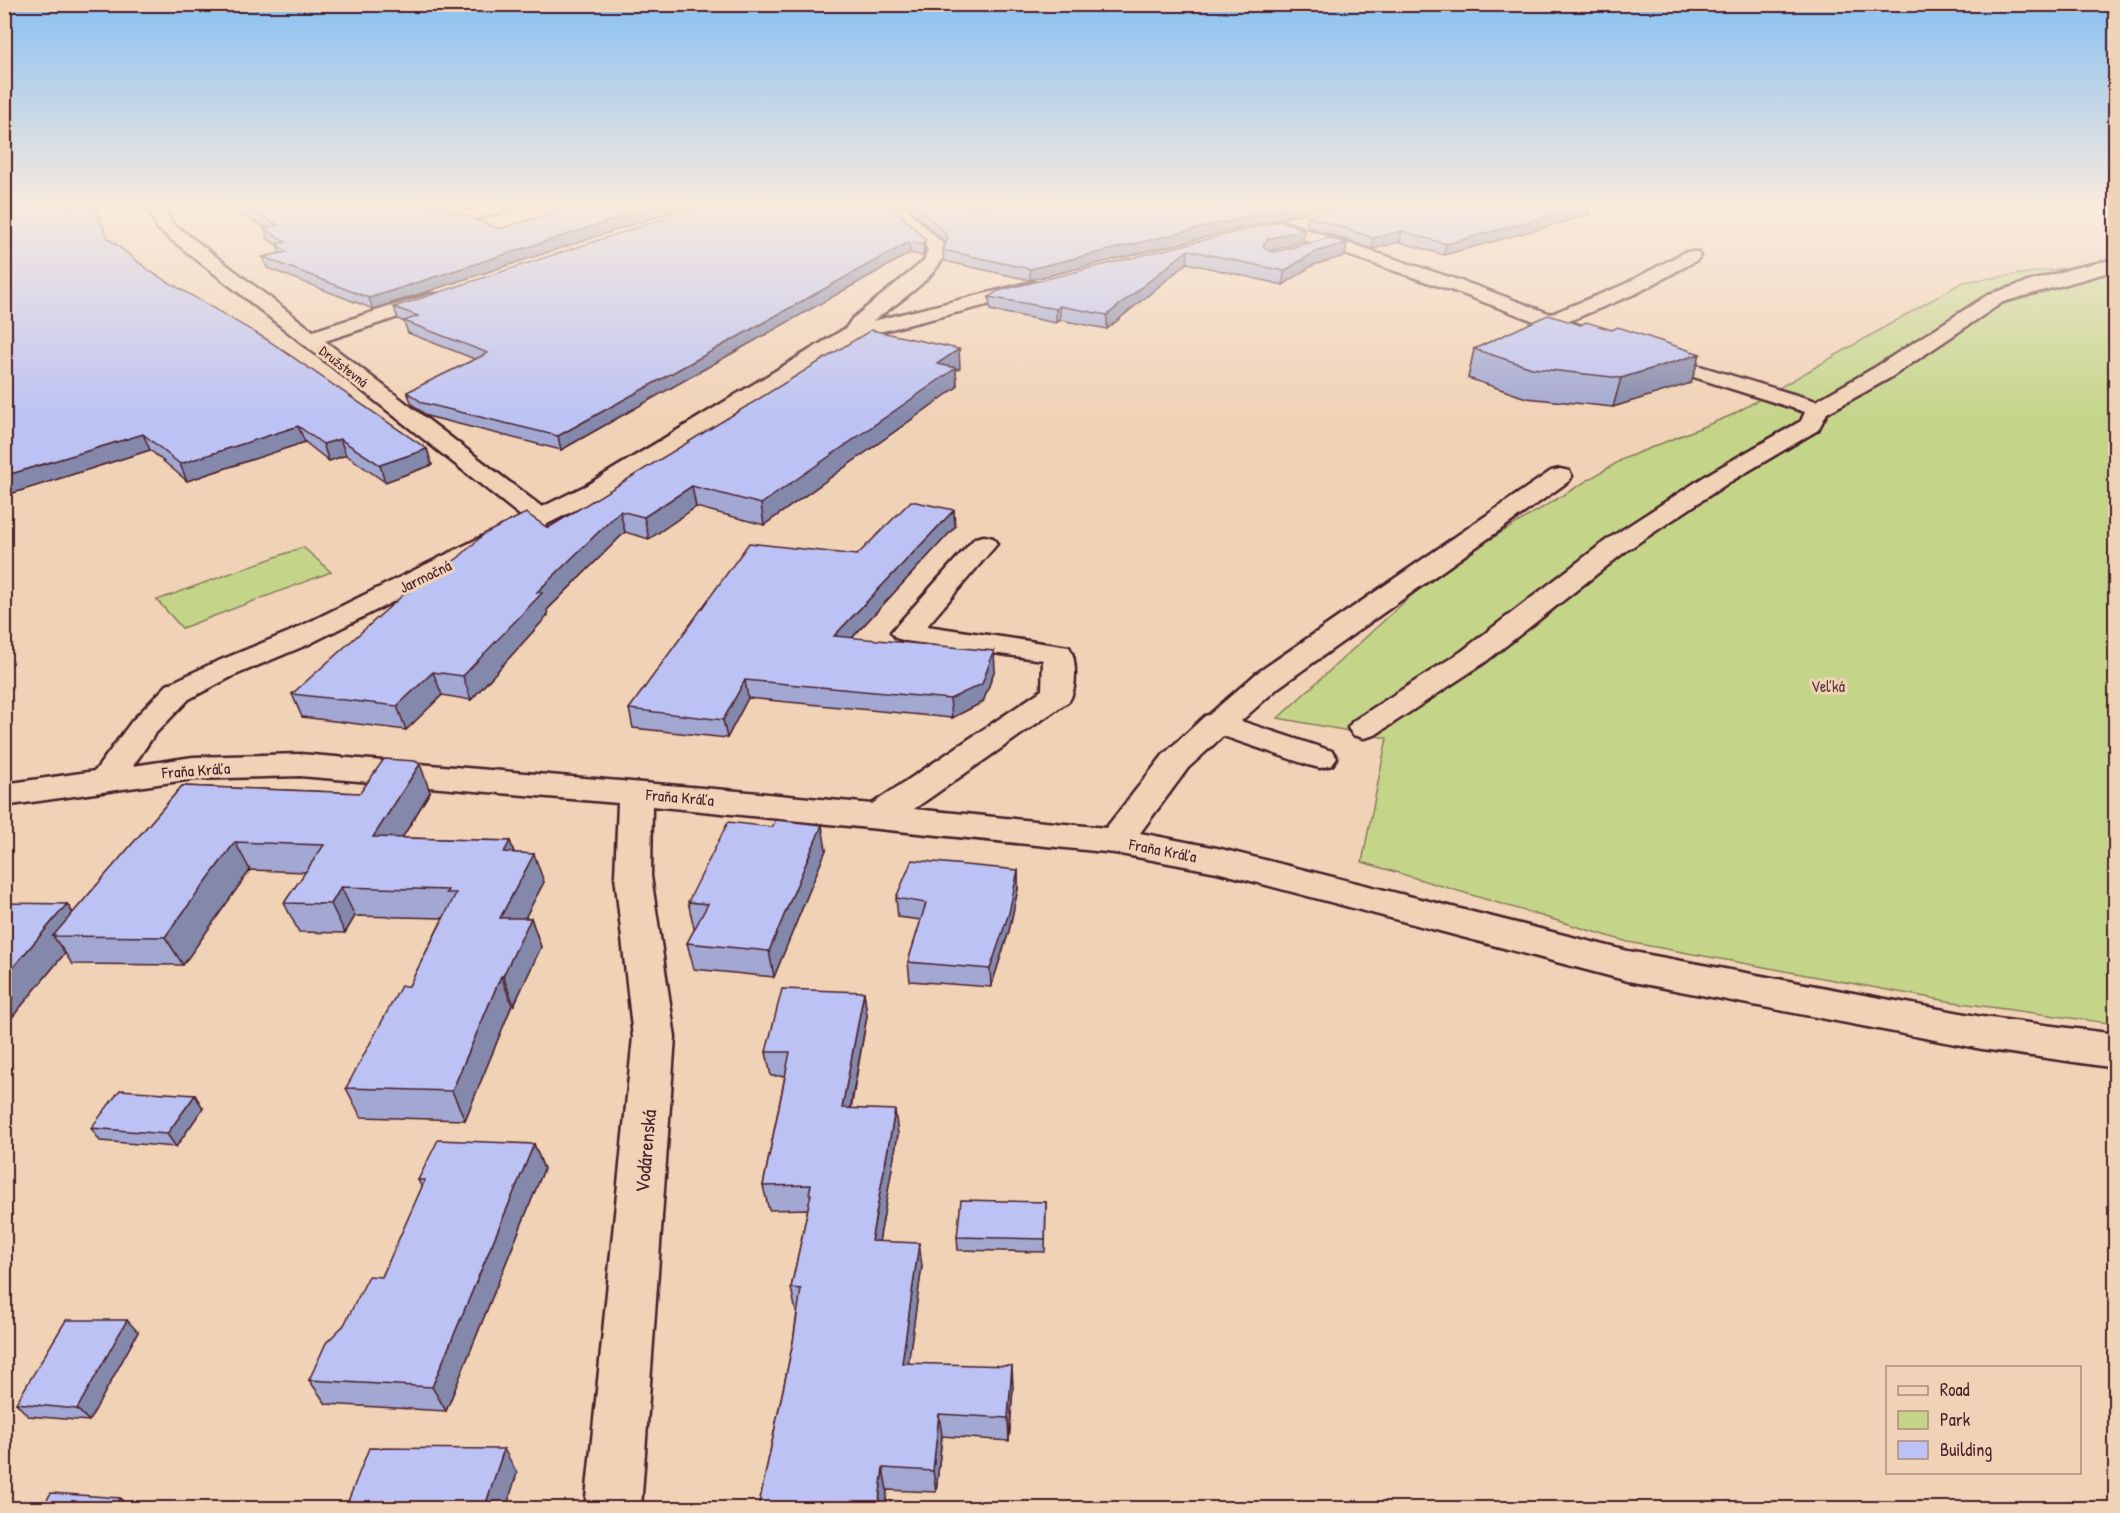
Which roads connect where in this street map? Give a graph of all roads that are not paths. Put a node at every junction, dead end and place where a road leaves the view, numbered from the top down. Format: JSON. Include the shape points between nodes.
{"nodes":[{"id":1,"x":230,"y":277,"type":"edge"},
{"id":2,"x":918,"y":277,"type":"edge"},
{"id":3,"x":1426,"y":277,"type":"edge"},
{"id":4,"x":1654,"y":277,"type":"edge"},
{"id":5,"x":2066,"y":277,"type":"edge"},
{"id":6,"x":1050,"y":284,"type":"edge"},
{"id":7,"x":453,"y":292,"type":"edge"},
{"id":8,"x":1552,"y":321,"type":"junction"},
{"id":9,"x":853,"y":332,"type":"junction"},
{"id":10,"x":310,"y":339,"type":"junction"},
{"id":11,"x":1600,"y":341,"type":"edge"},
{"id":12,"x":1635,"y":352,"type":"edge"},
{"id":13,"x":1818,"y":409,"type":"junction"},
{"id":14,"x":1560,"y":476,"type":"dead end"},
{"id":15,"x":541,"y":519,"type":"junction"},
{"id":16,"x":984,"y":544,"type":"dead end"},
{"id":17,"x":1215,"y":723,"type":"junction"},
{"id":18,"x":1364,"y":728,"type":"dead end"},
{"id":19,"x":1320,"y":758,"type":"dead end"},
{"id":20,"x":106,"y":780,"type":"junction"},
{"id":21,"x":635,"y":793,"type":"junction"},
{"id":22,"x":4,"y":795,"type":"edge"},
{"id":23,"x":879,"y":816,"type":"junction"},
{"id":24,"x":1115,"y":841,"type":"junction"},
{"id":25,"x":2115,"y":1051,"type":"edge"},
{"id":26,"x":614,"y":1509,"type":"edge"}],
"edges":[{"from":1,"to":10,"type":"street","name":"Družstevná"},
{"from":2,"to":9,"type":"street","name":"Jarmočná"},
{"from":3,"to":8,"type":"street"},
{"from":4,"to":8,"type":"street"},
{"from":5,"to":13,"type":"street","via":[[1981,306],[1892,367]]},
{"from":6,"to":9,"type":"street","name":"Jarmočná"},
{"from":7,"to":10,"type":"street"},
{"from":8,"to":11,"type":"street"},
{"from":9,"to":15,"type":"street","name":"Jarmočná","via":[[596,490]]},
{"from":10,"to":15,"type":"street","name":"Družstevná"},
{"from":12,"to":13,"type":"street"},
{"from":13,"to":18,"type":"street","via":[[1810,425],[1719,478],[1617,545],[1473,657]]},
{"from":14,"to":17,"type":"street","via":[[1268,680]]},
{"from":15,"to":20,"type":"street","name":"Jarmočná","via":[[299,638],[178,692],[143,728]]},
{"from":16,"to":23,"type":"street","via":[[906,632],[1058,653],[1058,694]]},
{"from":17,"to":19,"type":"street"},
{"from":17,"to":24,"type":"street","via":[[1176,761]]},
{"from":20,"to":21,"type":"street","name":"Fraňa Kráľa","via":[[194,768],[300,765]]},
{"from":20,"to":22,"type":"street","name":"Fraňa Kráľa"},
{"from":21,"to":23,"type":"street","name":"Fraňa Kráľa"},
{"from":21,"to":26,"type":"street","name":"Vodárenská","via":[[633,876],[654,1037]]},
{"from":23,"to":24,"type":"street","name":"Fraňa Kráľa"},
{"from":24,"to":25,"type":"street","name":"Fraňa Kráľa","via":[[1217,860],[1628,966],[1982,1033]]}]}
